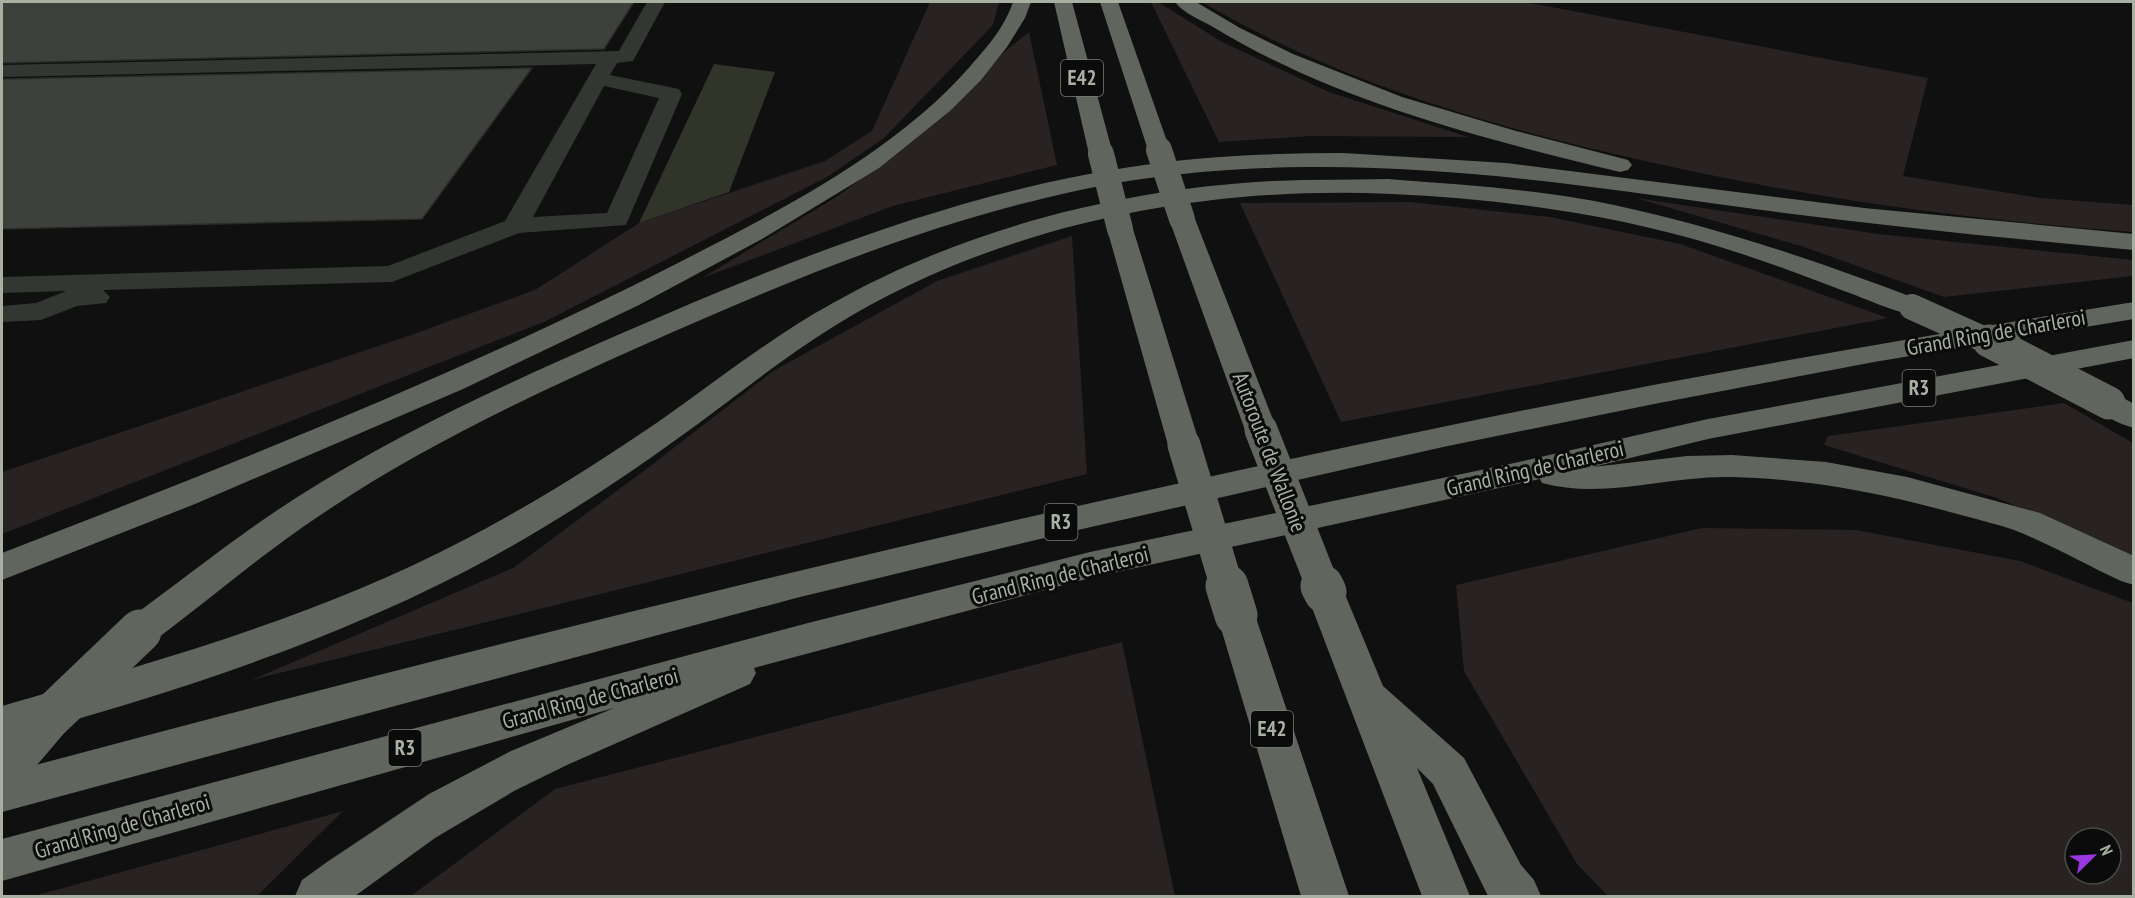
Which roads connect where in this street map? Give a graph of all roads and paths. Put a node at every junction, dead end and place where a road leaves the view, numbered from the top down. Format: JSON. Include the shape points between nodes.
{"nodes":[{"id":1,"x":656,"y":2,"type":"edge"},
{"id":2,"x":1022,"y":2,"type":"edge"},
{"id":3,"x":1063,"y":2,"type":"edge"},
{"id":4,"x":1109,"y":2,"type":"edge"},
{"id":5,"x":1184,"y":2,"type":"edge"},
{"id":6,"x":604,"y":68,"type":"junction"},
{"id":7,"x":2,"y":71,"type":"edge"},
{"id":8,"x":1782,"y":205,"type":"junction"},
{"id":9,"x":515,"y":226,"type":"junction"},
{"id":10,"x":2133,"y":242,"type":"edge"},
{"id":11,"x":392,"y":274,"type":"junction"},
{"id":12,"x":2,"y":285,"type":"edge"},
{"id":13,"x":2133,"y":310,"type":"edge"},
{"id":14,"x":5,"y":314,"type":"edge"},
{"id":15,"x":2133,"y":349,"type":"edge"},
{"id":16,"x":2121,"y":410,"type":"edge"},
{"id":17,"x":1519,"y":473,"type":"junction"},
{"id":18,"x":2,"y":567,"type":"edge"},
{"id":19,"x":2133,"y":572,"type":"edge"},
{"id":20,"x":808,"y":638,"type":"junction"},
{"id":21,"x":1364,"y":693,"type":"junction"},
{"id":22,"x":2,"y":723,"type":"edge"},
{"id":23,"x":2,"y":773,"type":"edge"},
{"id":24,"x":2,"y":793,"type":"edge"},
{"id":25,"x":1307,"y":843,"type":"junction"},
{"id":26,"x":2,"y":860,"type":"edge"},
{"id":27,"x":319,"y":897,"type":"edge"},
{"id":28,"x":1301,"y":897,"type":"edge"},
{"id":29,"x":1325,"y":897,"type":"edge"},
{"id":30,"x":1446,"y":897,"type":"edge"},
{"id":31,"x":1517,"y":897,"type":"edge"}],
"edges":[{"from":1,"to":6,"type":"street","via":[[626,57]]},
{"from":2,"to":18,"type":"highway","via":[[1018,16],[980,71],[926,121],[850,176],[760,230],[658,285],[517,353],[170,501]]},
{"from":3,"to":25,"type":"highway","number":"E42","bridge":true,"via":[[1120,229]]},
{"from":4,"to":21,"type":"highway","name":"Autoroute de Wallonie","number":"E42","bridge":true,"via":[[1182,219]]},
{"from":5,"to":8,"type":"highway","via":[[1273,51],[1426,111],[1544,147]]},
{"from":6,"to":7,"type":"street"},
{"from":6,"to":9,"type":"street"},
{"from":6,"to":9,"type":"street","via":[[670,94],[617,220]]},
{"from":8,"to":10,"type":"highway","via":[[1930,224]]},
{"from":8,"to":23,"type":"highway","bridge":true,"via":[[1556,175],[1344,160],[1211,165],[1142,173],[1053,189],[941,220],[726,298],[418,441],[309,506],[140,631],[47,720]]},
{"from":9,"to":11,"type":"street"},
{"from":11,"to":12,"type":"street"},
{"from":11,"to":14,"type":"street","via":[[352,290],[73,298],[41,311]]},
{"from":13,"to":24,"type":"highway","name":"Grand Ring de Charleroi","number":"R3","via":[[1654,394],[1081,517],[796,584]]},
{"from":15,"to":17,"type":"highway","name":"Grand Ring de Charleroi","number":"R3","via":[[1708,429]]},
{"from":16,"to":22,"type":"highway","bridge":true,"via":[[2013,352],[1912,307],[1813,269],[1644,220],[1496,195],[1416,188],[1278,188],[1155,200],[1071,217],[989,242],[846,306],[560,501],[444,566],[328,618],[211,660]]},
{"from":17,"to":19,"type":"highway","via":[[1595,478],[1688,466],[1826,473],[1907,488],[2027,522]]},
{"from":17,"to":20,"type":"highway","name":"Grand Ring de Charleroi","number":"R3","via":[[1090,566]]},
{"from":20,"to":26,"type":"highway","name":"Grand Ring de Charleroi","number":"R3"},
{"from":20,"to":27,"type":"highway","via":[[688,697],[527,764],[472,792],[414,826]]},
{"from":21,"to":30,"type":"highway","name":"Autoroute de Wallonie","number":"E42"},
{"from":21,"to":31,"type":"highway","via":[[1449,771],[1504,880]]},
{"from":25,"to":28,"type":"highway"},
{"from":25,"to":29,"type":"highway","number":"E42"}]}
